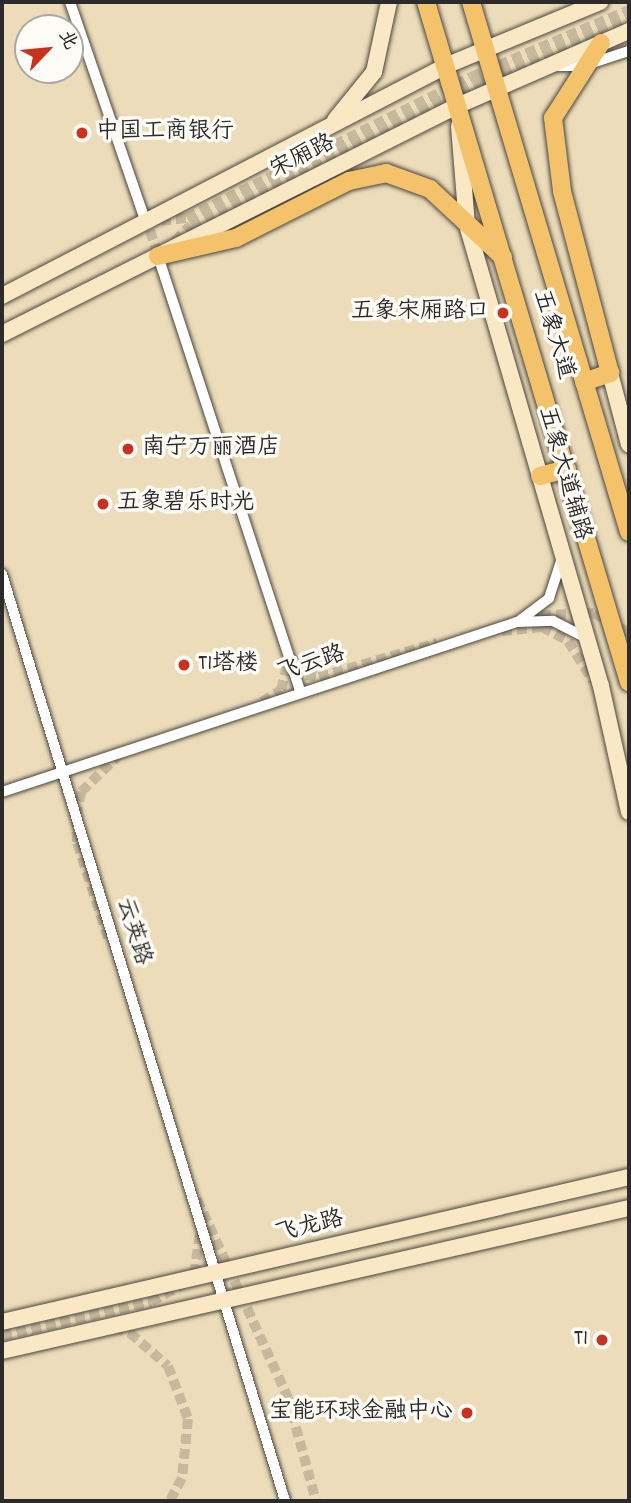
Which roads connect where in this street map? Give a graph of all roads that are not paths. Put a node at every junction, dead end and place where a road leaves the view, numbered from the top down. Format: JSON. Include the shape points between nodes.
{"nodes":[{"id":1,"x":70,"y":2,"type":"edge"},
{"id":2,"x":389,"y":2,"type":"edge"},
{"id":3,"x":426,"y":2,"type":"edge"},
{"id":4,"x":471,"y":2,"type":"edge"},
{"id":5,"x":481,"y":2,"type":"edge"},
{"id":6,"x":600,"y":2,"type":"edge"},
{"id":7,"x":629,"y":31,"type":"edge"},
{"id":8,"x":601,"y":43,"type":"junction"},
{"id":9,"x":485,"y":49,"type":"junction"},
{"id":10,"x":629,"y":51,"type":"edge"},
{"id":11,"x":445,"y":66,"type":"junction"},
{"id":12,"x":547,"y":66,"type":"junction"},
{"id":13,"x":583,"y":66,"type":"junction"},
{"id":14,"x":496,"y":88,"type":"junction"},
{"id":15,"x":457,"y":106,"type":"junction"},
{"id":16,"x":329,"y":127,"type":"junction"},
{"id":17,"x":146,"y":223,"type":"junction"},
{"id":18,"x":467,"y":225,"type":"junction"},
{"id":19,"x":158,"y":256,"type":"junction"},
{"id":20,"x":503,"y":257,"type":"junction"},
{"id":21,"x":2,"y":296,"type":"edge"},
{"id":22,"x":2,"y":334,"type":"edge"},
{"id":23,"x":610,"y":373,"type":"junction"},
{"id":24,"x":584,"y":382,"type":"junction"},
{"id":25,"x":629,"y":445,"type":"edge"},
{"id":26,"x":567,"y":469,"type":"junction"},
{"id":27,"x":540,"y":476,"type":"junction"},
{"id":28,"x":629,"y":532,"type":"edge"},
{"id":29,"x":562,"y":551,"type":"junction"},
{"id":30,"x":2,"y":574,"type":"edge"},
{"id":31,"x":517,"y":622,"type":"junction"},
{"id":32,"x":587,"y":639,"type":"junction"},
{"id":33,"x":629,"y":682,"type":"edge"},
{"id":34,"x":300,"y":691,"type":"junction"},
{"id":35,"x":61,"y":772,"type":"junction"},
{"id":36,"x":2,"y":792,"type":"edge"},
{"id":37,"x":629,"y":812,"type":"edge"},
{"id":38,"x":629,"y":1177,"type":"edge"},
{"id":39,"x":629,"y":1208,"type":"edge"},
{"id":40,"x":216,"y":1275,"type":"junction"},
{"id":41,"x":225,"y":1301,"type":"junction"},
{"id":42,"x":2,"y":1322,"type":"edge"},
{"id":43,"x":2,"y":1351,"type":"edge"},
{"id":44,"x":285,"y":1501,"type":"edge"}],
"edges":[{"from":1,"to":17,"type":"street"},
{"from":2,"to":16,"type":"street","via":[[374,72]]},
{"from":3,"to":11,"type":"main road","name":"五象大道"},
{"from":4,"to":9,"type":"main road","name":"五象大道"},
{"from":5,"to":9,"type":"street"},
{"from":6,"to":9,"type":"street","name":"宋厢路"},
{"from":7,"to":8,"type":"street","name":"宋厢路"},
{"from":8,"to":12,"type":"street","name":"宋厢路"},
{"from":8,"to":13,"type":"main road"},
{"from":9,"to":11,"type":"street","name":"宋厢路"},
{"from":9,"to":14,"type":"main road","name":"五象大道"},
{"from":10,"to":13,"type":"street"},
{"from":11,"to":15,"type":"main road","name":"五象大道"},
{"from":11,"to":16,"type":"street","name":"宋厢路"},
{"from":12,"to":13,"type":"street"},
{"from":12,"to":14,"type":"street","name":"宋厢路"},
{"from":13,"to":23,"type":"main road","via":[[553,118],[552,145]]},
{"from":14,"to":15,"type":"street","name":"宋厢路"},
{"from":14,"to":24,"type":"main road","name":"五象大道"},
{"from":15,"to":18,"type":"street","name":"五象大道辅路"},
{"from":15,"to":19,"type":"street","name":"宋厢路"},
{"from":15,"to":20,"type":"main road","name":"五象大道"},
{"from":16,"to":17,"type":"street","name":"宋厢路"},
{"from":17,"to":21,"type":"street","name":"宋厢路"},
{"from":18,"to":19,"type":"main road","via":[[430,189],[386,173],[349,181],[236,238]]},
{"from":18,"to":20,"type":"main road"},
{"from":18,"to":27,"type":"street","name":"五象大道辅路"},
{"from":19,"to":22,"type":"street","name":"宋厢路"},
{"from":19,"to":34,"type":"street"},
{"from":20,"to":26,"type":"main road","name":"五象大道"},
{"from":23,"to":24,"type":"main road"},
{"from":23,"to":25,"type":"street"},
{"from":24,"to":28,"type":"main road","name":"五象大道"},
{"from":26,"to":27,"type":"main road"},
{"from":26,"to":33,"type":"main road","name":"五象大道"},
{"from":27,"to":29,"type":"street","name":"五象大道辅路"},
{"from":29,"to":31,"type":"street","name":"飞云路","via":[[549,598]]},
{"from":29,"to":32,"type":"street","name":"五象大道辅路"},
{"from":30,"to":35,"type":"street","name":"云英路"},
{"from":31,"to":32,"type":"street","name":"飞云路","via":[[553,621]]},
{"from":31,"to":34,"type":"street","name":"飞云路"},
{"from":32,"to":37,"type":"street","name":"五象大道辅路"},
{"from":34,"to":35,"type":"street","name":"飞云路"},
{"from":35,"to":36,"type":"street","name":"飞云路"},
{"from":35,"to":40,"type":"street","name":"云英路"},
{"from":38,"to":40,"type":"street","name":"飞龙路"},
{"from":39,"to":41,"type":"street"},
{"from":40,"to":41,"type":"street","name":"云英路"},
{"from":40,"to":42,"type":"street","name":"飞龙路"},
{"from":41,"to":43,"type":"street"},
{"from":41,"to":44,"type":"street","name":"云英路"}]}
